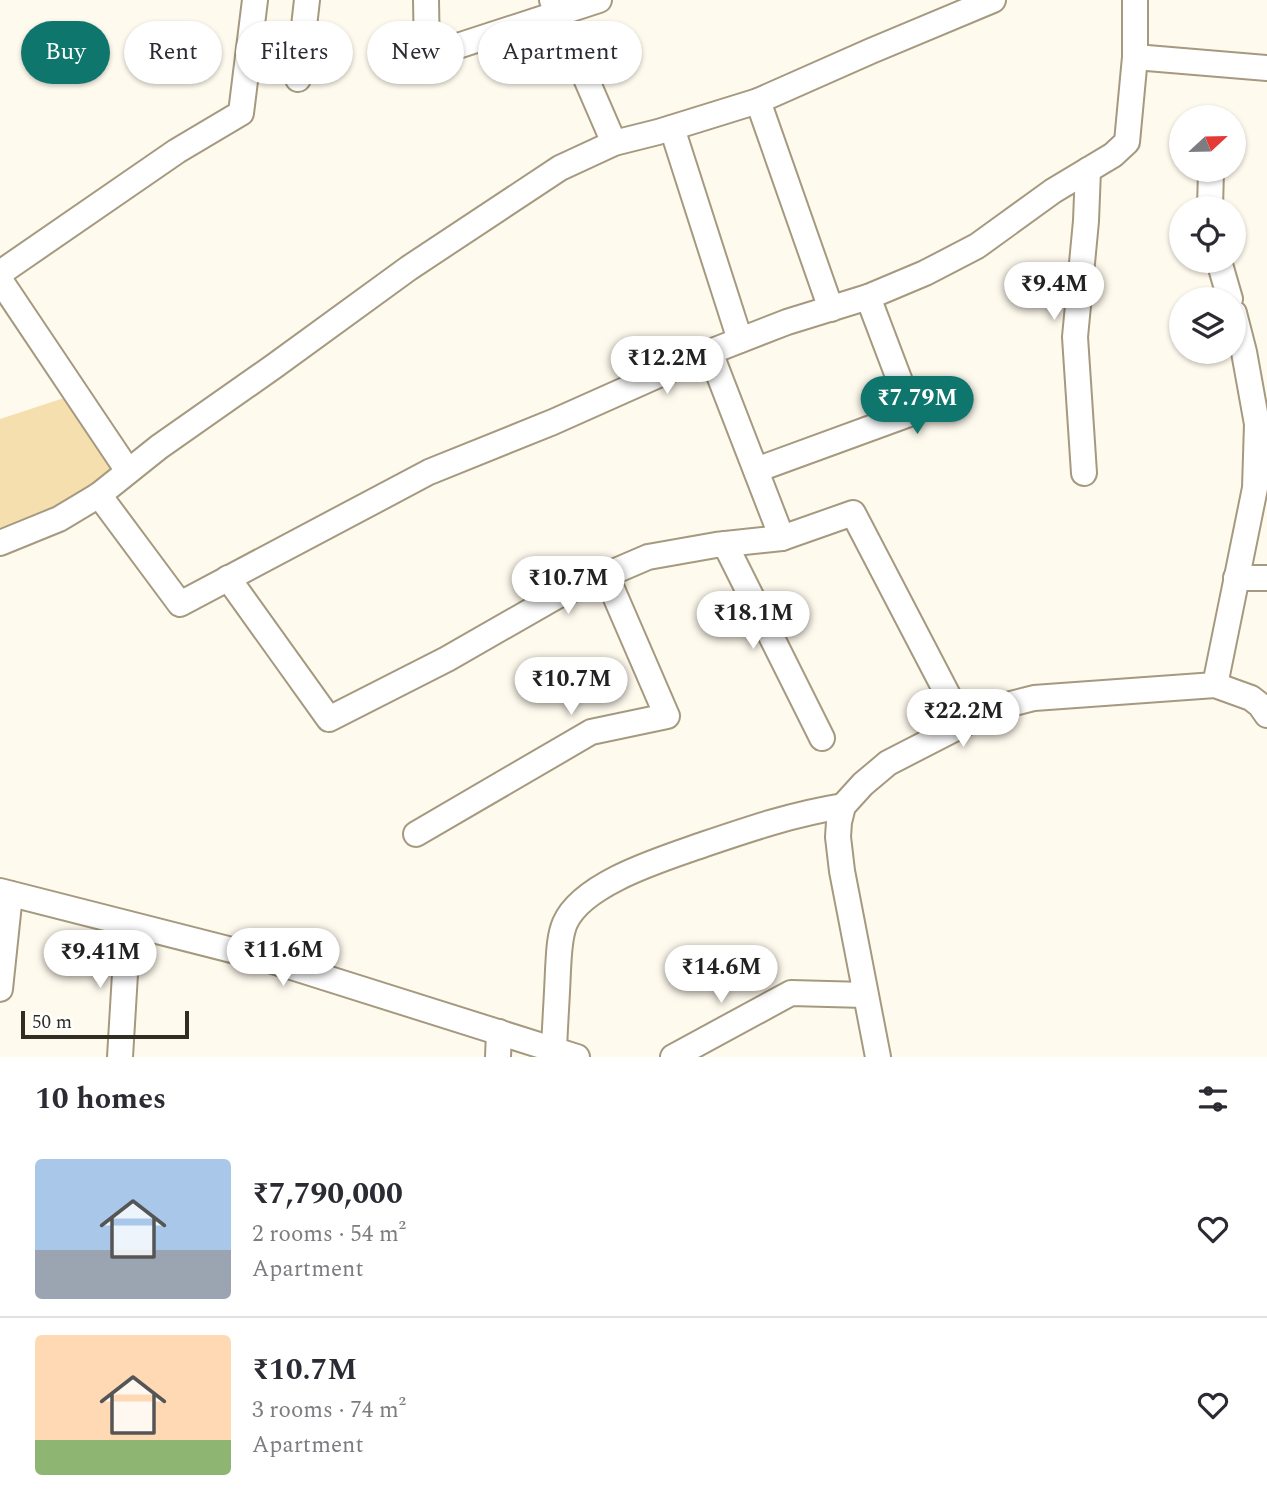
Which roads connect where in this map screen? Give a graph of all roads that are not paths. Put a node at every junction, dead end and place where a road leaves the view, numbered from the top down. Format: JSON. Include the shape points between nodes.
{"nodes":[{"id":1,"x":255,"y":0,"type":"edge"},
{"id":2,"x":307,"y":0,"type":"edge"},
{"id":3,"x":426,"y":0,"type":"edge"},
{"id":4,"x":599,"y":0,"type":"edge"},
{"id":5,"x":993,"y":0,"type":"edge"},
{"id":6,"x":1135,"y":0,"type":"edge"},
{"id":7,"x":555,"y":7,"type":"edge"},
{"id":8,"x":305,"y":21,"type":"edge"},
{"id":9,"x":1135,"y":57,"type":"junction"},
{"id":10,"x":1267,"y":68,"type":"edge"},
{"id":11,"x":758,"y":101,"type":"junction"},
{"id":12,"x":672,"y":128,"type":"junction"},
{"id":13,"x":614,"y":143,"type":"junction"},
{"id":14,"x":1087,"y":170,"type":"junction"},
{"id":15,"x":0,"y":273,"type":"edge"},
{"id":16,"x":0,"y":280,"type":"edge"},
{"id":17,"x":867,"y":298,"type":"junction"},
{"id":18,"x":831,"y":309,"type":"junction"},
{"id":19,"x":740,"y":340,"type":"junction"},
{"id":20,"x":710,"y":352,"type":"junction"},
{"id":21,"x":1246,"y":356,"type":"edge"},
{"id":22,"x":1258,"y":381,"type":"edge"},
{"id":23,"x":756,"y":470,"type":"junction"},
{"id":24,"x":128,"y":471,"type":"junction"},
{"id":25,"x":1084,"y":473,"type":"dead end"},
{"id":26,"x":99,"y":495,"type":"junction"},
{"id":27,"x":782,"y":538,"type":"junction"},
{"id":28,"x":0,"y":543,"type":"edge"},
{"id":29,"x":725,"y":544,"type":"junction"},
{"id":30,"x":606,"y":575,"type":"junction"},
{"id":31,"x":228,"y":578,"type":"junction"},
{"id":32,"x":1236,"y":578,"type":"junction"},
{"id":33,"x":1267,"y":578,"type":"edge"},
{"id":34,"x":1215,"y":685,"type":"junction"},
{"id":35,"x":1267,"y":715,"type":"edge"},
{"id":36,"x":963,"y":724,"type":"junction"},
{"id":37,"x":822,"y":738,"type":"dead end"},
{"id":38,"x":844,"y":806,"type":"junction"},
{"id":39,"x":416,"y":834,"type":"dead end"},
{"id":40,"x":5,"y":892,"type":"edge"},
{"id":41,"x":128,"y":924,"type":"junction"},
{"id":42,"x":0,"y":989,"type":"edge"},
{"id":43,"x":866,"y":995,"type":"junction"},
{"id":44,"x":499,"y":1032,"type":"junction"},
{"id":45,"x":565,"y":1053,"type":"edge"},
{"id":46,"x":120,"y":1057,"type":"edge"},
{"id":47,"x":498,"y":1057,"type":"edge"},
{"id":48,"x":673,"y":1057,"type":"edge"},
{"id":49,"x":878,"y":1057,"type":"edge"}],
"edges":[{"from":1,"to":15,"type":"street","via":[[241,113],[177,151]]},
{"from":2,"to":8,"type":"street"},
{"from":3,"to":7,"type":"street","via":[[428,56]]},
{"from":4,"to":7,"type":"street"},
{"from":5,"to":11,"type":"street"},
{"from":6,"to":9,"type":"street"},
{"from":7,"to":13,"type":"street"},
{"from":9,"to":10,"type":"street"},
{"from":9,"to":14,"type":"street","via":[[1127,142]]},
{"from":11,"to":12,"type":"street"},
{"from":11,"to":18,"type":"street"},
{"from":12,"to":13,"type":"street"},
{"from":12,"to":19,"type":"street"},
{"from":13,"to":24,"type":"street","via":[[560,168],[496,209]]},
{"from":14,"to":17,"type":"street","via":[[977,246]]},
{"from":14,"to":25,"type":"street","via":[[1075,337]]},
{"from":16,"to":24,"type":"street"},
{"from":17,"to":18,"type":"street"},
{"from":17,"to":23,"type":"street","via":[[912,413]]},
{"from":18,"to":19,"type":"street"},
{"from":19,"to":20,"type":"street"},
{"from":20,"to":23,"type":"street"},
{"from":20,"to":31,"type":"street","via":[[429,472]]},
{"from":21,"to":22,"type":"street"},
{"from":22,"to":32,"type":"street","via":[[1255,488]]},
{"from":23,"to":27,"type":"street"},
{"from":24,"to":26,"type":"street"},
{"from":26,"to":28,"type":"street","via":[[59,519]]},
{"from":26,"to":31,"type":"street","via":[[180,604]]},
{"from":27,"to":29,"type":"street"},
{"from":27,"to":36,"type":"street","via":[[853,513]]},
{"from":29,"to":30,"type":"street","via":[[648,557]]},
{"from":29,"to":37,"type":"street"},
{"from":30,"to":31,"type":"street","via":[[557,596],[329,719]]},
{"from":30,"to":39,"type":"street","via":[[667,716],[591,732]]},
{"from":32,"to":33,"type":"street"},
{"from":32,"to":34,"type":"street"},
{"from":34,"to":35,"type":"street","via":[[1251,698]]},
{"from":34,"to":36,"type":"street","via":[[1034,698],[995,708]]},
{"from":36,"to":38,"type":"street","via":[[888,762]]},
{"from":38,"to":43,"type":"street","via":[[840,849]]},
{"from":38,"to":45,"type":"street","via":[[778,819],[646,865],[584,900],[564,924],[560,942]]},
{"from":40,"to":41,"type":"street"},
{"from":40,"to":42,"type":"street"},
{"from":41,"to":44,"type":"street","via":[[263,958]]},
{"from":41,"to":46,"type":"street"},
{"from":43,"to":48,"type":"street","via":[[791,993]]},
{"from":43,"to":49,"type":"street"},
{"from":44,"to":45,"type":"street"},
{"from":44,"to":47,"type":"street"}]}
